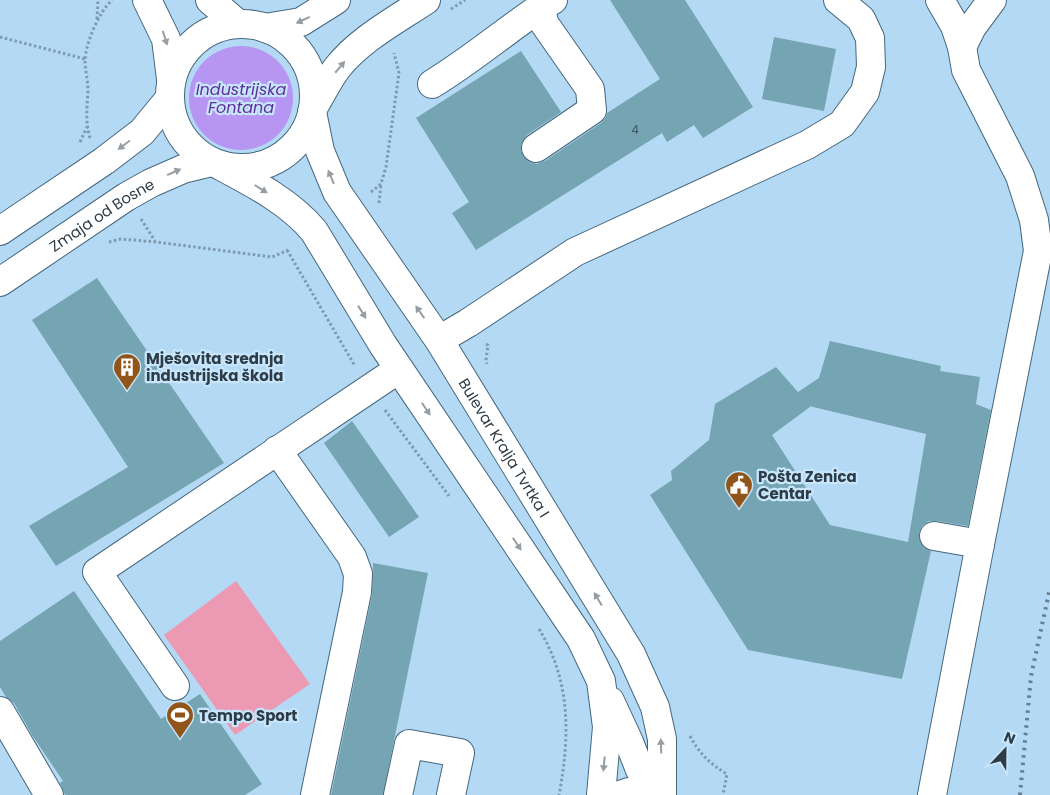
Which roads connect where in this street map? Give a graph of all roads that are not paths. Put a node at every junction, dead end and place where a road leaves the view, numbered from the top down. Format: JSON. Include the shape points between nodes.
{"nodes":[{"id":1,"x":147,"y":0,"type":"edge"},
{"id":2,"x":210,"y":0,"type":"edge"},
{"id":3,"x":336,"y":0,"type":"edge"},
{"id":4,"x":426,"y":0,"type":"edge"},
{"id":5,"x":838,"y":0,"type":"edge"},
{"id":6,"x":940,"y":0,"type":"edge"},
{"id":7,"x":992,"y":0,"type":"edge"},
{"id":8,"x":547,"y":3,"type":"edge"},
{"id":9,"x":238,"y":24,"type":"junction"},
{"id":10,"x":266,"y":28,"type":"junction"},
{"id":11,"x":962,"y":47,"type":"junction"},
{"id":12,"x":432,"y":84,"type":"dead end"},
{"id":13,"x":171,"y":88,"type":"junction"},
{"id":14,"x":313,"y":110,"type":"junction"},
{"id":15,"x":536,"y":148,"type":"dead end"},
{"id":16,"x":216,"y":163,"type":"junction"},
{"id":17,"x":0,"y":231,"type":"edge"},
{"id":18,"x":0,"y":282,"type":"edge"},
{"id":19,"x":439,"y":340,"type":"junction"},
{"id":20,"x":399,"y":369,"type":"junction"},
{"id":21,"x":277,"y":450,"type":"junction"},
{"id":22,"x":934,"y":536,"type":"dead end"},
{"id":23,"x":980,"y":544,"type":"junction"},
{"id":24,"x":601,"y":681,"type":"junction"},
{"id":25,"x":175,"y":686,"type":"dead end"},
{"id":26,"x":0,"y":711,"type":"edge"},
{"id":27,"x":49,"y":795,"type":"edge"},
{"id":28,"x":315,"y":795,"type":"edge"},
{"id":29,"x":398,"y":795,"type":"edge"},
{"id":30,"x":451,"y":795,"type":"edge"},
{"id":31,"x":601,"y":795,"type":"edge"},
{"id":32,"x":620,"y":795,"type":"edge"},
{"id":33,"x":655,"y":795,"type":"edge"},
{"id":34,"x":662,"y":795,"type":"edge"},
{"id":35,"x":932,"y":795,"type":"edge"}],
"edges":[{"from":1,"to":13,"type":"street","one_way":true,"via":[[166,39]]},
{"from":2,"to":9,"type":"street"},
{"from":3,"to":10,"type":"street","name":"Zmaja od Bosne","one_way":true,"via":[[301,22]]},
{"from":14,"to":4,"type":"street","name":"Zmaja od Bosne","one_way":true,"via":[[338,68],[358,47]]},
{"from":5,"to":19,"type":"street","via":[[860,20],[870,38],[871,67],[866,92],[842,124],[806,145],[575,252]]},
{"from":6,"to":11,"type":"street"},
{"from":7,"to":11,"type":"street"},
{"from":8,"to":12,"type":"street"},
{"from":8,"to":15,"type":"street","via":[[544,23],[590,89],[592,110]]},
{"from":9,"to":10,"type":"street","name":"Zmaja od Bosne"},
{"from":9,"to":13,"type":"street","name":"Zmaja od Bosne","via":[[215,29],[195,41],[180,58]]},
{"from":10,"to":14,"type":"street","name":"Zmaja od Bosne","via":[[284,37],[298,51],[314,88]]},
{"from":11,"to":23,"type":"street","via":[[966,70],[1020,176],[1034,220],[1038,251]]},
{"from":13,"to":16,"type":"street","name":"Zmaja od Bosne","via":[[173,118],[182,136],[195,151]]},
{"from":13,"to":17,"type":"street","name":"Zmaja od Bosne","one_way":true,"via":[[142,132]]},
{"from":14,"to":16,"type":"street","name":"Zmaja od Bosne","via":[[303,134],[287,152],[267,164],[243,168]]},
{"from":19,"to":14,"type":"street","name":"Bulevar Kralja Tvrtka I","one_way":true,"via":[[337,192],[320,151]]},
{"from":18,"to":16,"type":"street","name":"Zmaja od Bosne","one_way":true,"via":[[151,183],[182,169]]},
{"from":16,"to":20,"type":"street","one_way":true,"via":[[303,217]]},
{"from":34,"to":19,"type":"street","name":"Bulevar Kralja Tvrtka I","one_way":true,"via":[[662,739],[655,707],[631,654]]},
{"from":20,"to":21,"type":"street"},
{"from":20,"to":24,"type":"street","one_way":true,"via":[[581,639]]},
{"from":21,"to":25,"type":"street","via":[[97,572]]},
{"from":21,"to":28,"type":"street","via":[[352,557],[358,574]]},
{"from":22,"to":23,"type":"street"},
{"from":23,"to":35,"type":"street"},
{"from":24,"to":31,"type":"street","one_way":true,"via":[[607,727]]},
{"from":24,"to":34,"type":"street","via":[[640,770]]},
{"from":26,"to":27,"type":"street"},
{"from":29,"to":30,"type":"street","via":[[408,744],[460,753]]},
{"from":32,"to":33,"type":"street","via":[[629,792]]}]}
